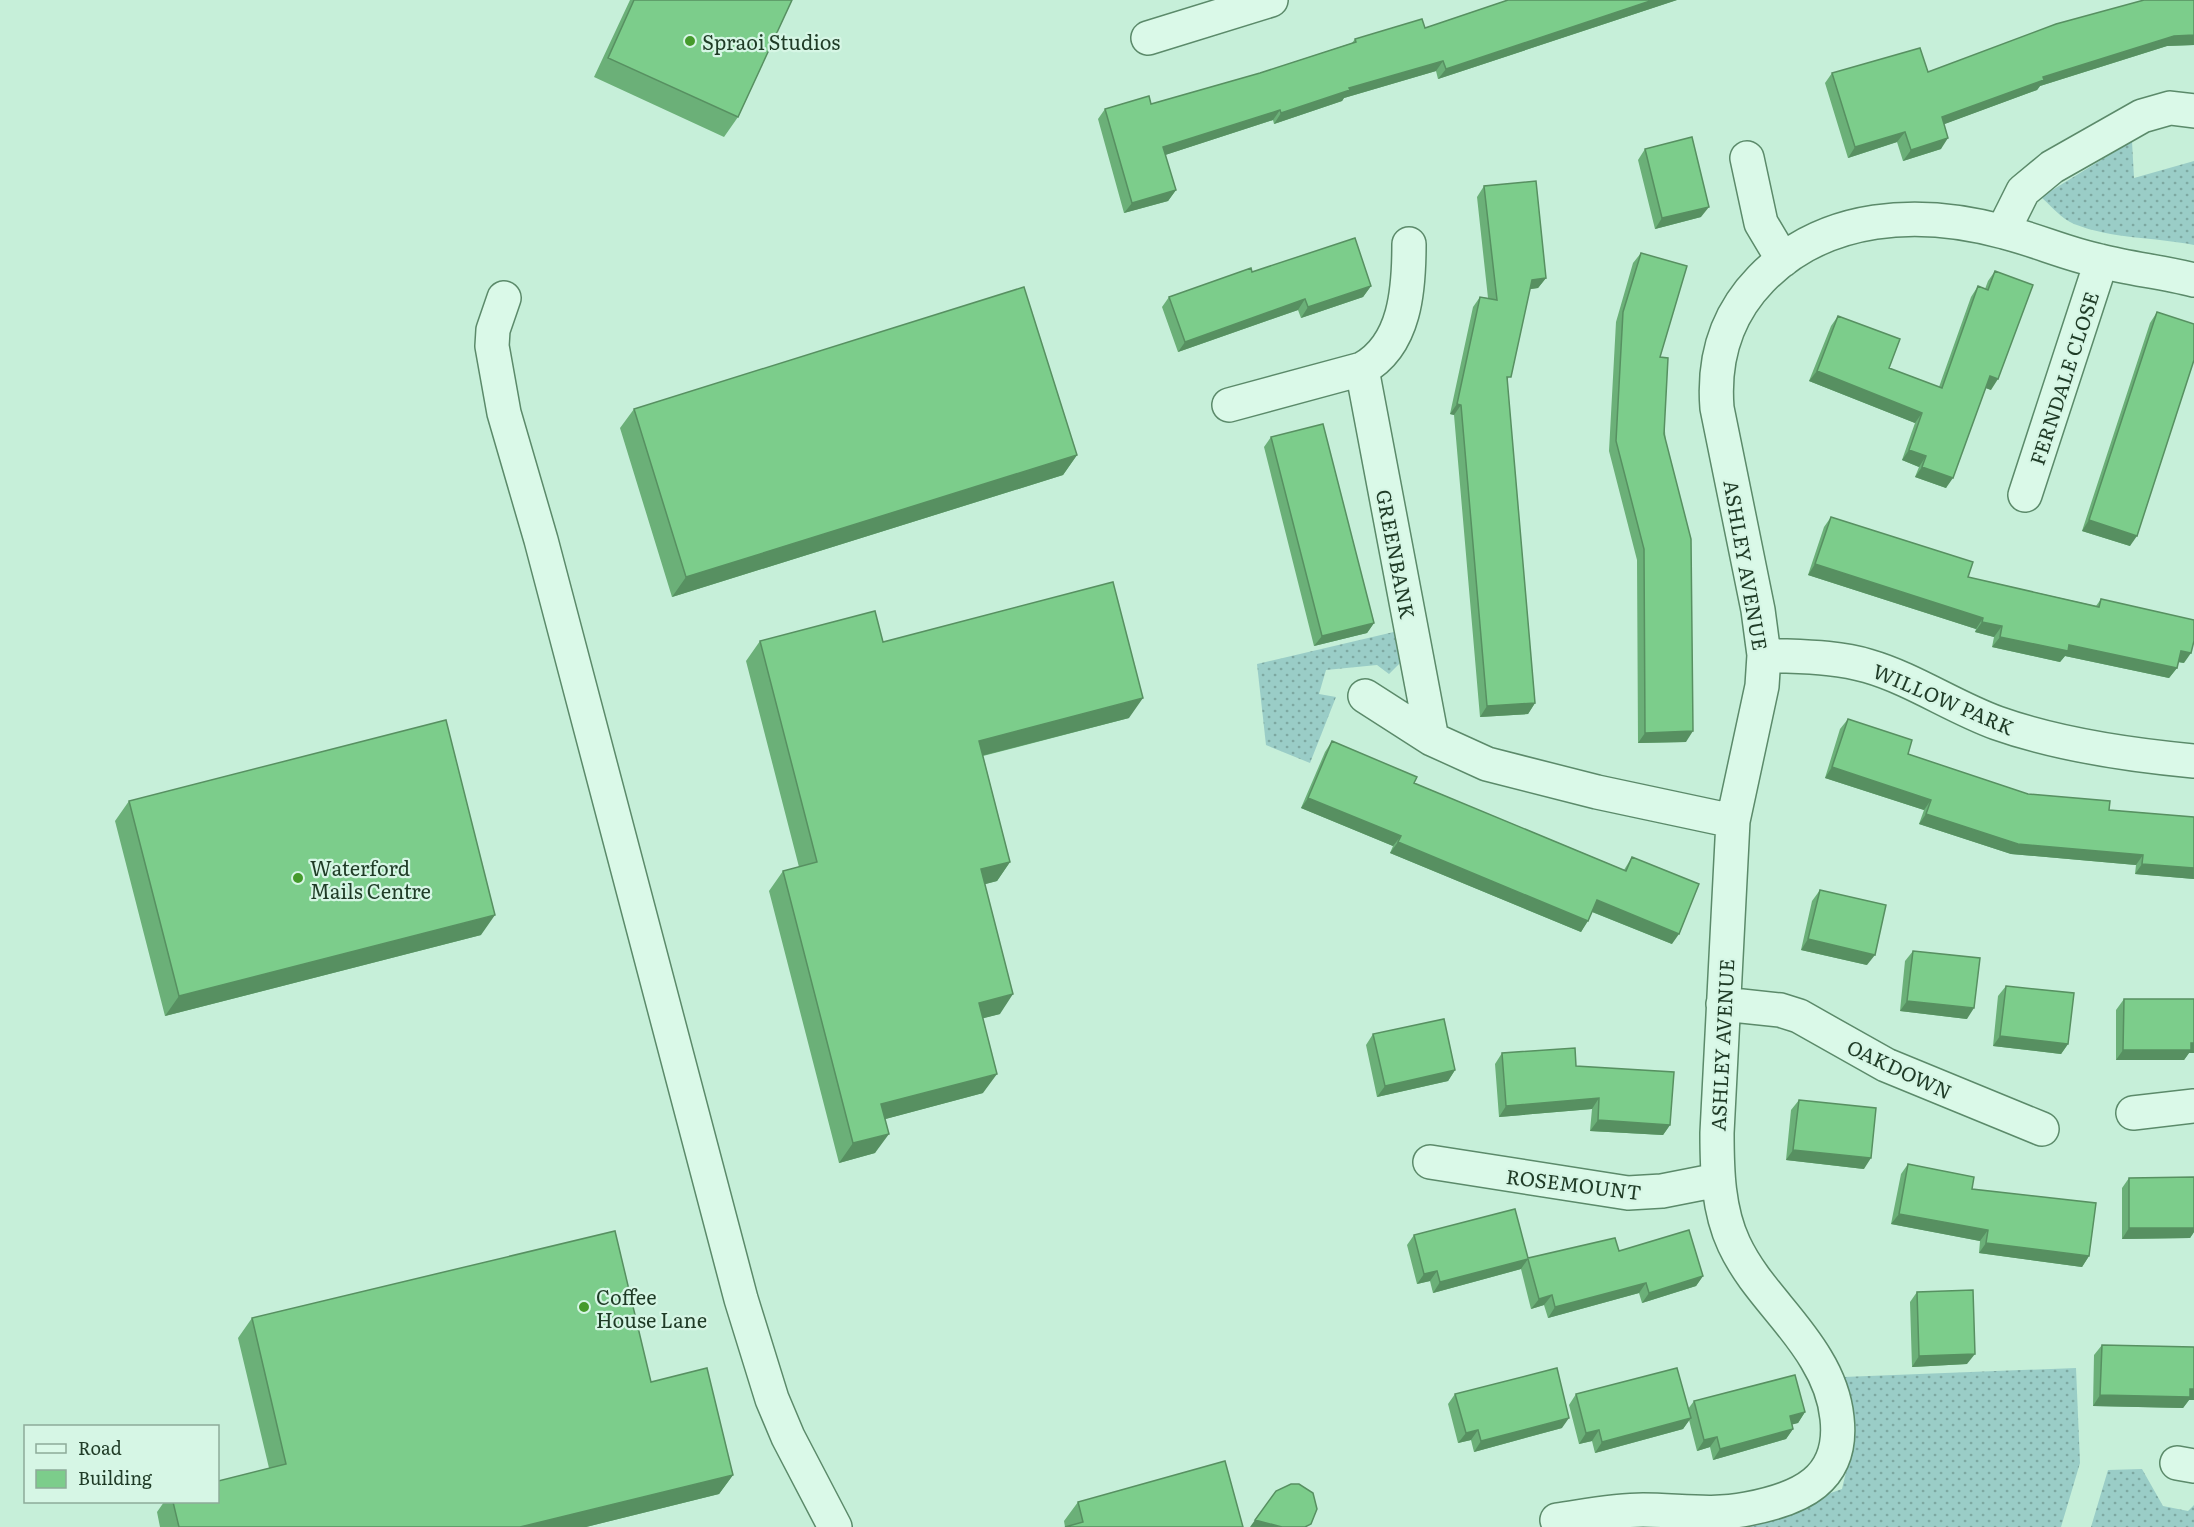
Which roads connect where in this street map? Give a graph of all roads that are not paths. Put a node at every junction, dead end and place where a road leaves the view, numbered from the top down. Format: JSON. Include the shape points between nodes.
{"nodes":[{"id":1,"x":1263,"y":1,"type":"edge"},
{"id":2,"x":1148,"y":38,"type":"dead end"},
{"id":3,"x":2194,"y":111,"type":"edge"},
{"id":4,"x":1747,"y":158,"type":"dead end"},
{"id":5,"x":2003,"y":231,"type":"junction"},
{"id":6,"x":1409,"y":244,"type":"dead end"},
{"id":7,"x":1782,"y":260,"type":"junction"},
{"id":8,"x":2101,"y":262,"type":"junction"},
{"id":9,"x":2194,"y":280,"type":"edge"},
{"id":10,"x":504,"y":298,"type":"dead end"},
{"id":11,"x":1362,"y":369,"type":"junction"},
{"id":12,"x":1229,"y":405,"type":"dead end"},
{"id":13,"x":2025,"y":495,"type":"dead end"},
{"id":14,"x":1764,"y":655,"type":"junction"},
{"id":15,"x":1365,"y":696,"type":"dead end"},
{"id":16,"x":1432,"y":739,"type":"junction"},
{"id":17,"x":2194,"y":761,"type":"edge"},
{"id":18,"x":1733,"y":820,"type":"junction"},
{"id":19,"x":1723,"y":1004,"type":"junction"},
{"id":20,"x":2194,"y":1106,"type":"edge"},
{"id":21,"x":2133,"y":1113,"type":"dead end"},
{"id":22,"x":2042,"y":1128,"type":"dead end"},
{"id":23,"x":1430,"y":1162,"type":"dead end"},
{"id":24,"x":1718,"y":1180,"type":"junction"},
{"id":25,"x":1557,"y":1520,"type":"dead end"},
{"id":26,"x":835,"y":1527,"type":"edge"}],
"edges":[{"from":1,"to":2,"type":"street"},
{"from":3,"to":5,"type":"street","via":[[2170,108],[2142,116],[2052,167],[2023,191]]},
{"from":4,"to":7,"type":"street","via":[[1757,212]]},
{"from":5,"to":7,"type":"street","name":"ASHLEY AVENUE","via":[[1926,220],[1875,222],[1833,231]]},
{"from":5,"to":8,"type":"street","name":"ASHLEY AVENUE"},
{"from":6,"to":11,"type":"street","via":[[1409,279],[1399,322],[1381,354]]},
{"from":7,"to":14,"type":"street","name":"ASHLEY AVENUE","via":[[1736,310],[1721,348],[1715,383]]},
{"from":8,"to":9,"type":"street","name":"ASHLEY AVENUE"},
{"from":8,"to":13,"type":"street","name":"FERNDALE CLOSE"},
{"from":10,"to":26,"type":"street","via":[[492,346],[504,413],[741,1299],[772,1399]]},
{"from":11,"to":12,"type":"street"},
{"from":11,"to":16,"type":"street","name":"GREENBANK"},
{"from":14,"to":17,"type":"street","name":"WILLOW PARK","via":[[1867,665],[2018,730],[2150,757]]},
{"from":14,"to":18,"type":"street","name":"ASHLEY AVENUE","via":[[1762,686]]},
{"from":15,"to":16,"type":"street"},
{"from":16,"to":18,"type":"street","via":[[1466,756],[1514,772]]},
{"from":18,"to":19,"type":"street","name":"ASHLEY AVENUE"},
{"from":19,"to":22,"type":"street","name":"OAKDOWN","via":[[1799,1016],[1886,1065]]},
{"from":19,"to":24,"type":"street","name":"ASHLEY AVENUE"},
{"from":20,"to":21,"type":"street"},
{"from":23,"to":24,"type":"street","name":"ROSEMOUNT","via":[[1628,1193]]},
{"from":24,"to":25,"type":"street","name":"ASHLEY AVENUE","via":[[1726,1222],[1742,1260],[1817,1360],[1833,1396],[1838,1432],[1834,1460],[1815,1483],[1780,1500],[1729,1512],[1642,1510]]}]}
